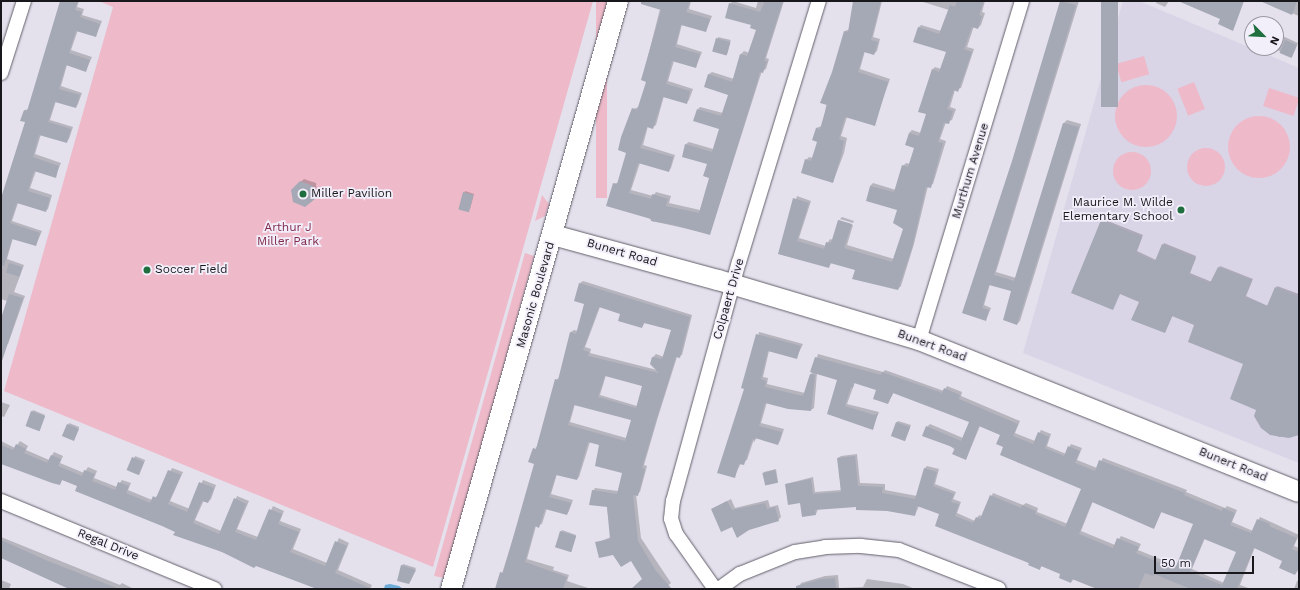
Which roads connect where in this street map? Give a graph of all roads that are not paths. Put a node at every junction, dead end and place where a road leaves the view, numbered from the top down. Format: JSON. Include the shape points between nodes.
{"nodes":[{"id":1,"x":24,"y":1,"type":"edge"},
{"id":2,"x":618,"y":1,"type":"edge"},
{"id":3,"x":819,"y":1,"type":"edge"},
{"id":4,"x":1022,"y":1,"type":"edge"},
{"id":5,"x":1,"y":71,"type":"edge"},
{"id":6,"x":553,"y":235,"type":"junction"},
{"id":7,"x":733,"y":284,"type":"junction"},
{"id":8,"x":919,"y":340,"type":"junction"},
{"id":9,"x":1299,"y":492,"type":"edge"},
{"id":10,"x":1,"y":502,"type":"edge"},
{"id":11,"x":215,"y":589,"type":"edge"},
{"id":12,"x":451,"y":589,"type":"edge"},
{"id":13,"x":715,"y":589,"type":"edge"},
{"id":14,"x":719,"y":589,"type":"edge"},
{"id":15,"x":999,"y":589,"type":"edge"}],
"edges":[{"from":1,"to":5,"type":"street"},
{"from":2,"to":6,"type":"street","name":"Masonic Boulevard"},
{"from":3,"to":7,"type":"street","name":"Colpaert Drive"},
{"from":4,"to":8,"type":"street","name":"Murthum Avenue"},
{"from":6,"to":7,"type":"street","name":"Bunert Road"},
{"from":6,"to":12,"type":"street","name":"Masonic Boulevard"},
{"from":7,"to":8,"type":"street","name":"Bunert Road"},
{"from":7,"to":13,"type":"street","name":"Colpaert Drive","via":[[678,476],[671,519],[683,546]]},
{"from":8,"to":9,"type":"street","name":"Bunert Road"},
{"from":10,"to":11,"type":"street","name":"Regal Drive"},
{"from":14,"to":15,"type":"street","via":[[740,574],[795,552],[825,547],[861,546],[899,550]]}]}
